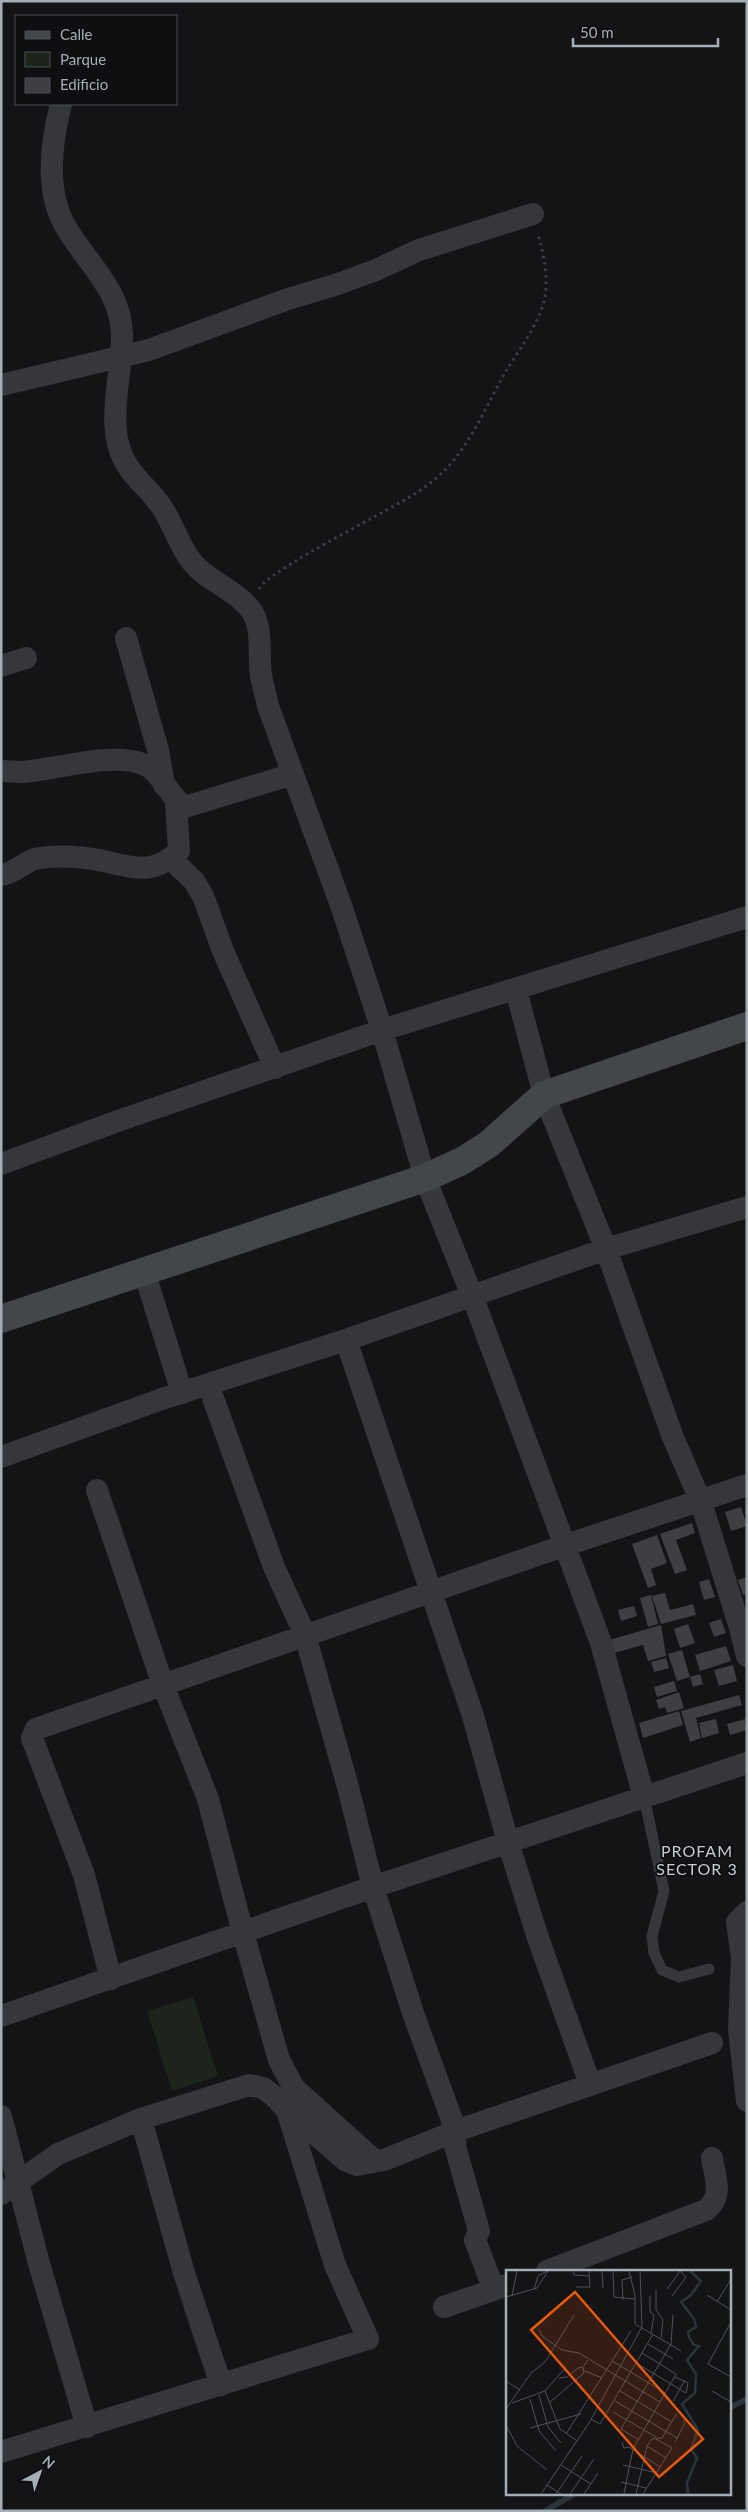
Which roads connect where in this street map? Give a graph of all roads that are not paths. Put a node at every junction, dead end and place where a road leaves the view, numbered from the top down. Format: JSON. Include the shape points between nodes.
{"nodes":[{"id":1,"x":61,"y":105,"type":"edge"},
{"id":2,"x":532,"y":214,"type":"road end"},
{"id":3,"x":120,"y":356,"type":"junction"},
{"id":4,"x":1,"y":385,"type":"edge"},
{"id":5,"x":126,"y":638,"type":"dead end"},
{"id":6,"x":26,"y":658,"type":"dead end"},
{"id":7,"x":1,"y":666,"type":"edge"},
{"id":8,"x":1,"y":771,"type":"edge"},
{"id":9,"x":293,"y":774,"type":"junction"},
{"id":10,"x":170,"y":793,"type":"junction"},
{"id":11,"x":170,"y":858,"type":"junction"},
{"id":12,"x":1,"y":875,"type":"edge"},
{"id":13,"x":747,"y":917,"type":"edge"},
{"id":14,"x":516,"y":990,"type":"junction"},
{"id":15,"x":747,"y":1026,"type":"edge"},
{"id":16,"x":382,"y":1030,"type":"junction"},
{"id":17,"x":275,"y":1068,"type":"junction"},
{"id":18,"x":544,"y":1095,"type":"junction"},
{"id":19,"x":1,"y":1164,"type":"edge"},
{"id":20,"x":425,"y":1178,"type":"junction"},
{"id":21,"x":744,"y":1214,"type":"edge"},
{"id":22,"x":606,"y":1249,"type":"junction"},
{"id":23,"x":144,"y":1271,"type":"junction"},
{"id":24,"x":473,"y":1298,"type":"junction"},
{"id":25,"x":1,"y":1319,"type":"edge"},
{"id":26,"x":346,"y":1340,"type":"junction"},
{"id":27,"x":182,"y":1393,"type":"junction"},
{"id":28,"x":213,"y":1398,"type":"dead end"},
{"id":29,"x":1,"y":1457,"type":"edge"},
{"id":30,"x":747,"y":1486,"type":"edge"},
{"id":31,"x":97,"y":1490,"type":"dead end"},
{"id":32,"x":701,"y":1502,"type":"junction"},
{"id":33,"x":566,"y":1546,"type":"junction"},
{"id":34,"x":432,"y":1592,"type":"junction"},
{"id":35,"x":305,"y":1635,"type":"junction"},
{"id":36,"x":747,"y":1656,"type":"edge"},
{"id":37,"x":163,"y":1685,"type":"junction"},
{"id":38,"x":747,"y":1763,"type":"edge"},
{"id":39,"x":644,"y":1797,"type":"junction"},
{"id":40,"x":508,"y":1842,"type":"junction"},
{"id":41,"x":373,"y":1888,"type":"junction"},
{"id":42,"x":747,"y":1912,"type":"edge"},
{"id":43,"x":243,"y":1933,"type":"junction"},
{"id":44,"x":709,"y":1969,"type":"dead end"},
{"id":45,"x":111,"y":1979,"type":"junction"},
{"id":46,"x":1,"y":2016,"type":"edge"},
{"id":47,"x":712,"y":2043,"type":"dead end"},
{"id":48,"x":590,"y":2084,"type":"junction"},
{"id":49,"x":747,"y":2101,"type":"edge"},
{"id":50,"x":287,"y":2110,"type":"junction"},
{"id":51,"x":1,"y":2116,"type":"edge"},
{"id":52,"x":141,"y":2120,"type":"junction"},
{"id":53,"x":456,"y":2131,"type":"junction"},
{"id":54,"x":712,"y":2158,"type":"dead end"},
{"id":55,"x":375,"y":2161,"type":"junction"},
{"id":56,"x":10,"y":2187,"type":"edge"},
{"id":57,"x":550,"y":2270,"type":"edge"},
{"id":58,"x":500,"y":2287,"type":"edge"},
{"id":59,"x":444,"y":2307,"type":"dead end"},
{"id":60,"x":221,"y":2385,"type":"junction"},
{"id":61,"x":87,"y":2427,"type":"junction"},
{"id":62,"x":3,"y":2448,"type":"edge"}],
"edges":[{"from":1,"to":3,"type":"street","via":[[51,164],[58,210],[66,229],[108,285],[118,308],[122,334]]},
{"from":2,"to":3,"type":"street","via":[[419,250],[376,270],[149,350]]},
{"from":3,"to":4,"type":"street"},
{"from":3,"to":9,"type":"street","via":[[116,422],[118,439],[129,468],[162,507],[192,562],[253,613],[258,628],[261,678]]},
{"from":5,"to":10,"type":"street"},
{"from":6,"to":7,"type":"street"},
{"from":8,"to":10,"type":"street","via":[[24,772],[111,760],[129,761],[144,764]]},
{"from":9,"to":10,"type":"street","via":[[185,807]]},
{"from":9,"to":16,"type":"street"},
{"from":10,"to":11,"type":"street","via":[[178,851]]},
{"from":11,"to":12,"type":"street","via":[[152,867],[126,868],[82,858],[35,859],[12,873]]},
{"from":11,"to":17,"type":"street","via":[[194,881],[203,896]]},
{"from":13,"to":14,"type":"street"},
{"from":14,"to":16,"type":"street"},
{"from":14,"to":18,"type":"street"},
{"from":15,"to":18,"type":"main road"},
{"from":16,"to":17,"type":"street"},
{"from":16,"to":20,"type":"street"},
{"from":17,"to":19,"type":"street"},
{"from":18,"to":20,"type":"main road","via":[[488,1144],[462,1161]]},
{"from":18,"to":22,"type":"street"},
{"from":20,"to":23,"type":"main road"},
{"from":20,"to":24,"type":"street"},
{"from":21,"to":22,"type":"street"},
{"from":22,"to":24,"type":"street"},
{"from":22,"to":32,"type":"street","via":[[672,1435]]},
{"from":23,"to":25,"type":"main road"},
{"from":23,"to":27,"type":"street"},
{"from":24,"to":26,"type":"street"},
{"from":24,"to":33,"type":"street"},
{"from":26,"to":27,"type":"street"},
{"from":26,"to":34,"type":"street"},
{"from":27,"to":29,"type":"street"},
{"from":28,"to":35,"type":"street","via":[[274,1567]]},
{"from":30,"to":32,"type":"street"},
{"from":31,"to":37,"type":"street"},
{"from":32,"to":33,"type":"street"},
{"from":32,"to":36,"type":"street"},
{"from":33,"to":34,"type":"street"},
{"from":33,"to":39,"type":"street","via":[[601,1643]]},
{"from":34,"to":35,"type":"street"},
{"from":34,"to":40,"type":"street","via":[[473,1716]]},
{"from":35,"to":37,"type":"street"},
{"from":35,"to":41,"type":"street"},
{"from":37,"to":43,"type":"street","via":[[208,1799]]},
{"from":37,"to":45,"type":"street","via":[[46,1724],[36,1729],[32,1738],[84,1875]]},
{"from":38,"to":39,"type":"street"},
{"from":39,"to":40,"type":"street"},
{"from":39,"to":44,"type":"lane","via":[[664,1891],[652,1936],[654,1953],[662,1970],[679,1977]]},
{"from":40,"to":41,"type":"street"},
{"from":40,"to":48,"type":"street"},
{"from":41,"to":43,"type":"street"},
{"from":41,"to":53,"type":"street","via":[[413,2013]]},
{"from":42,"to":49,"type":"street","via":[[737,1922],[742,1958],[739,2030]]},
{"from":43,"to":45,"type":"street"},
{"from":43,"to":55,"type":"street","via":[[279,2060],[294,2088]]},
{"from":45,"to":46,"type":"street"},
{"from":47,"to":48,"type":"street"},
{"from":48,"to":53,"type":"street"},
{"from":50,"to":52,"type":"street","via":[[263,2088],[249,2085]]},
{"from":50,"to":55,"type":"street","via":[[346,2160],[357,2165]]},
{"from":50,"to":60,"type":"street","via":[[335,2265],[368,2339]]},
{"from":51,"to":56,"type":"street"},
{"from":52,"to":56,"type":"street","via":[[58,2154]]},
{"from":52,"to":60,"type":"street","via":[[184,2273]]},
{"from":53,"to":55,"type":"street"},
{"from":53,"to":58,"type":"street","via":[[455,2146],[479,2231],[475,2240]]},
{"from":54,"to":57,"type":"street","via":[[718,2195],[706,2210]]},
{"from":56,"to":61,"type":"street","via":[[38,2260]]},
{"from":58,"to":59,"type":"street"},
{"from":60,"to":61,"type":"street"},
{"from":61,"to":62,"type":"street"}]}
